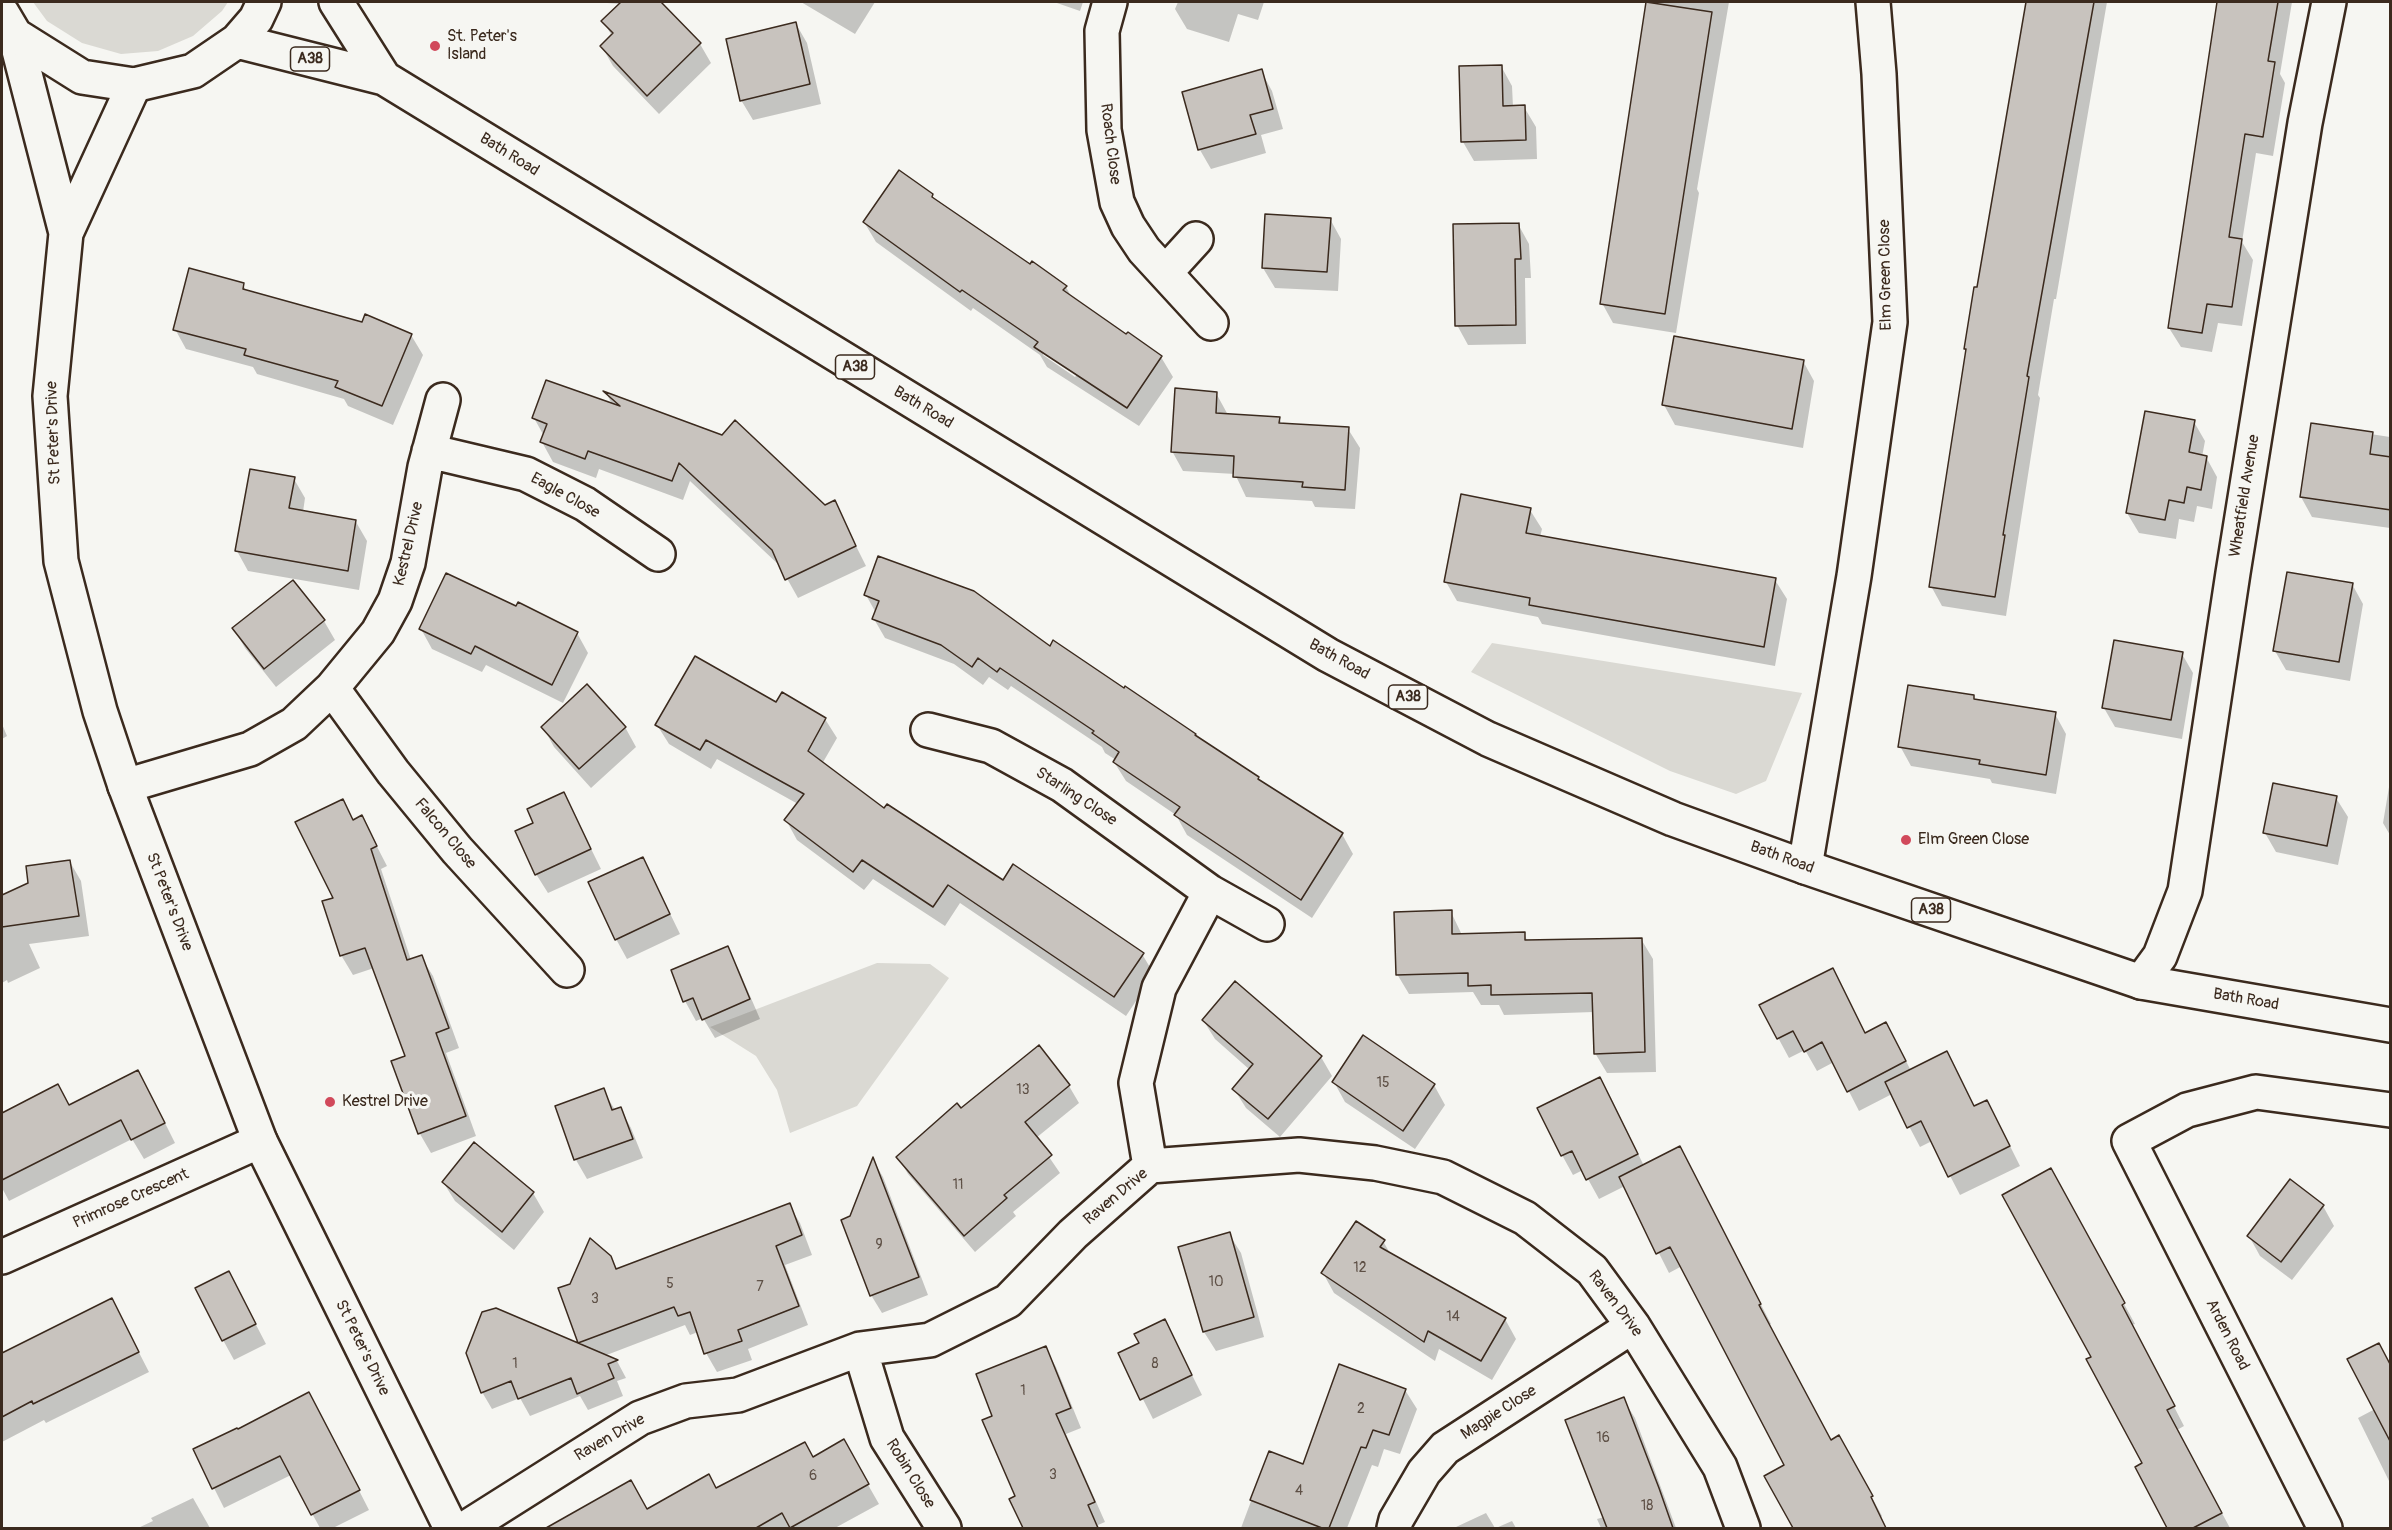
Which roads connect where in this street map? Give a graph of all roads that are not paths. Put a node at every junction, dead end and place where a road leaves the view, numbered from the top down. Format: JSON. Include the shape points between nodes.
{"nodes":[{"id":1,"x":264,"y":2,"type":"edge"},
{"id":2,"x":336,"y":2,"type":"edge"},
{"id":3,"x":1110,"y":2,"type":"edge"},
{"id":4,"x":1873,"y":2,"type":"edge"},
{"id":5,"x":2329,"y":2,"type":"edge"},
{"id":6,"x":8,"y":24,"type":"edge"},
{"id":7,"x":237,"y":40,"type":"junction"},
{"id":8,"x":384,"y":78,"type":"junction"},
{"id":9,"x":134,"y":85,"type":"junction"},
{"id":10,"x":66,"y":233,"type":"junction"},
{"id":11,"x":1196,"y":239,"type":"dead end"},
{"id":12,"x":1165,"y":273,"type":"junction"},
{"id":13,"x":1210,"y":322,"type":"dead end"},
{"id":14,"x":443,"y":400,"type":"dead end"},
{"id":15,"x":429,"y":451,"type":"junction"},
{"id":16,"x":658,"y":554,"type":"dead end"},
{"id":17,"x":332,"y":688,"type":"junction"},
{"id":18,"x":928,"y":730,"type":"dead end"},
{"id":19,"x":124,"y":786,"type":"junction"},
{"id":20,"x":1805,"y":867,"type":"junction"},
{"id":21,"x":1210,"y":892,"type":"junction"},
{"id":22,"x":1267,"y":924,"type":"dead end"},
{"id":23,"x":567,"y":970,"type":"dead end"},
{"id":24,"x":2141,"y":982,"type":"junction"},
{"id":25,"x":2391,"y":1025,"type":"edge"},
{"id":26,"x":2391,"y":1110,"type":"edge"},
{"id":27,"x":260,"y":1141,"type":"junction"},
{"id":28,"x":1150,"y":1166,"type":"junction"},
{"id":29,"x":2,"y":1257,"type":"edge"},
{"id":30,"x":1633,"y":1326,"type":"junction"},
{"id":31,"x":860,"y":1349,"type":"junction"},
{"id":32,"x":451,"y":1528,"type":"edge"},
{"id":33,"x":466,"y":1528,"type":"edge"},
{"id":34,"x":944,"y":1528,"type":"edge"},
{"id":35,"x":1394,"y":1528,"type":"edge"},
{"id":36,"x":1743,"y":1528,"type":"edge"},
{"id":37,"x":2325,"y":1528,"type":"edge"}],
"edges":[{"from":1,"to":7,"type":"street","via":[[256,19]]},
{"from":2,"to":8,"type":"street","name":"Bath Road","number":"A38"},
{"from":3,"to":12,"type":"street","name":"Roach Close","via":[[1102,31],[1104,130],[1117,202],[1143,250]]},
{"from":4,"to":20,"type":"street","name":"Elm Green Close","via":[[1890,322],[1854,576]]},
{"from":5,"to":24,"type":"street","name":"Wheatfield Avenue","via":[[2299,158],[2185,891],[2160,956]]},
{"from":6,"to":9,"type":"street","via":[[82,77]]},
{"from":6,"to":10,"type":"street","name":"St Peter's Drive"},
{"from":7,"to":8,"type":"street","name":"Bath Road","number":"A38"},
{"from":7,"to":9,"type":"street","via":[[193,71]]},
{"from":8,"to":20,"type":"street","name":"Bath Road","number":"A38","via":[[1328,655],[1488,739],[1673,819]]},
{"from":9,"to":10,"type":"street","name":"St Peter's Drive"},
{"from":10,"to":19,"type":"street","name":"St Peter's Drive","via":[[50,396],[61,561]]},
{"from":11,"to":12,"type":"street"},
{"from":12,"to":13,"type":"street","name":"Roach Close"},
{"from":14,"to":15,"type":"street","name":"Kestrel Drive"},
{"from":15,"to":16,"type":"street","name":"Eagle Close","via":[[526,474],[585,504]]},
{"from":15,"to":17,"type":"street","name":"Kestrel Drive","via":[[408,563],[395,601],[378,632]]},
{"from":17,"to":19,"type":"street","name":"Kestrel Drive","via":[[294,724],[250,749]]},
{"from":17,"to":23,"type":"street","name":"Falcon Close","via":[[393,772],[457,850]]},
{"from":18,"to":21,"type":"street","name":"Starling Close","via":[[991,746],[1062,785]]},
{"from":19,"to":27,"type":"street","name":"St Peter's Drive"},
{"from":20,"to":24,"type":"street","name":"Bath Road","number":"A38"},
{"from":21,"to":22,"type":"street","name":"Starling Close"},
{"from":21,"to":28,"type":"street","via":[[1159,988],[1136,1083]]},
{"from":24,"to":25,"type":"street","name":"Bath Road","number":"A38"},
{"from":26,"to":37,"type":"street","name":"Arden Road","via":[[2256,1092],[2187,1110],[2129,1141]]},
{"from":27,"to":29,"type":"street","name":"Primrose Crescent"},
{"from":27,"to":32,"type":"street","name":"St Peter's Drive"},
{"from":28,"to":30,"type":"street","name":"Raven Drive","via":[[1299,1155],[1375,1163],[1443,1177],[1525,1218],[1592,1270]]},
{"from":28,"to":31,"type":"street","name":"Raven Drive","via":[[1073,1234],[1008,1301],[930,1340]]},
{"from":30,"to":35,"type":"street","name":"Magpie Close","via":[[1445,1448],[1424,1472]]},
{"from":30,"to":36,"type":"street","name":"Raven Drive","via":[[1720,1467]]},
{"from":31,"to":33,"type":"street","name":"Raven Drive","via":[[738,1395],[686,1401],[640,1418]]},
{"from":31,"to":34,"type":"street","name":"Robin Close","via":[[887,1438]]}]}
